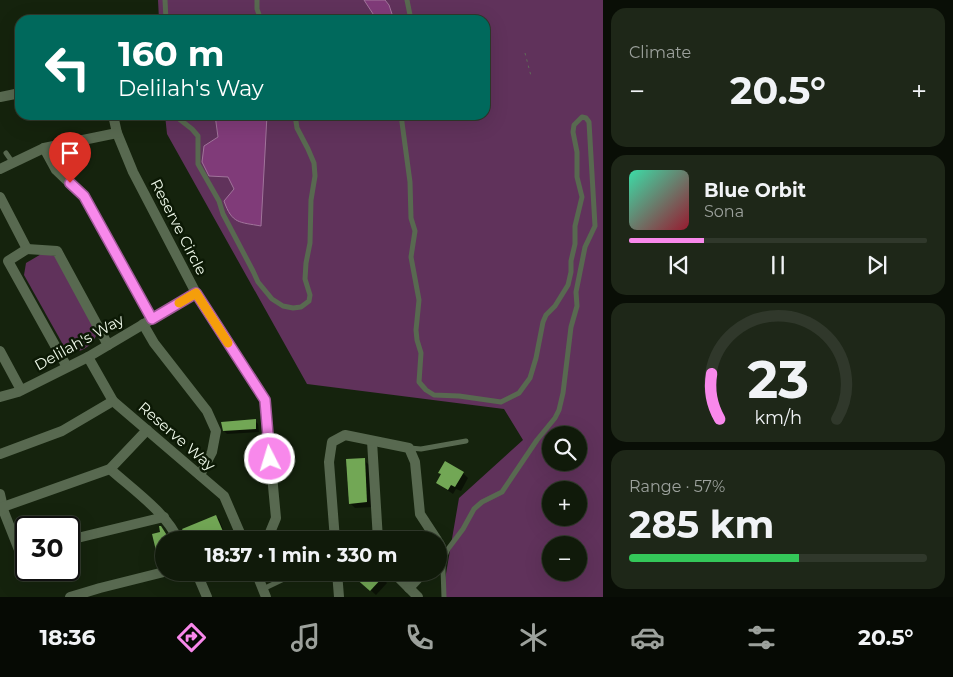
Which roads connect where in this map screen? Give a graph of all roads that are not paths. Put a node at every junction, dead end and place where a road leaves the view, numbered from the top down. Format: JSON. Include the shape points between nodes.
{"nodes":[{"id":1,"x":166,"y":0,"type":"edge"},
{"id":2,"x":257,"y":0,"type":"edge"},
{"id":3,"x":407,"y":0,"type":"edge"},
{"id":4,"x":166,"y":15,"type":"edge"},
{"id":5,"x":259,"y":15,"type":"edge"},
{"id":6,"x":410,"y":15,"type":"edge"},
{"id":7,"x":15,"y":94,"type":"edge"},
{"id":8,"x":0,"y":97,"type":"edge"},
{"id":9,"x":114,"y":120,"type":"edge"},
{"id":10,"x":180,"y":120,"type":"edge"},
{"id":11,"x":296,"y":120,"type":"edge"},
{"id":12,"x":402,"y":120,"type":"edge"},
{"id":13,"x":117,"y":133,"type":"junction"},
{"id":14,"x":44,"y":148,"type":"junction"},
{"id":15,"x":6,"y":153,"type":"dead end"},
{"id":16,"x":13,"y":163,"type":"junction"},
{"id":17,"x":0,"y":169,"type":"edge"},
{"id":18,"x":0,"y":197,"type":"edge"},
{"id":19,"x":27,"y":250,"type":"junction"},
{"id":20,"x":4,"y":263,"type":"edge"},
{"id":21,"x":196,"y":293,"type":"junction"},
{"id":22,"x":148,"y":322,"type":"junction"},
{"id":23,"x":108,"y":345,"type":"junction"},
{"id":24,"x":0,"y":352,"type":"edge"},
{"id":25,"x":88,"y":357,"type":"junction"},
{"id":26,"x":67,"y":367,"type":"junction"},
{"id":27,"x":21,"y":390,"type":"junction"},
{"id":28,"x":0,"y":397,"type":"edge"},
{"id":29,"x":112,"y":401,"type":"junction"},
{"id":30,"x":147,"y":430,"type":"junction"},
{"id":31,"x":372,"y":441,"type":"junction"},
{"id":32,"x":466,"y":441,"type":"dead end"},
{"id":33,"x":409,"y":448,"type":"junction"},
{"id":34,"x":0,"y":454,"type":"edge"},
{"id":35,"x":110,"y":469,"type":"junction"},
{"id":36,"x":200,"y":475,"type":"junction"},
{"id":37,"x":0,"y":494,"type":"edge"},
{"id":38,"x":2,"y":508,"type":"edge"},
{"id":39,"x":164,"y":517,"type":"junction"},
{"id":40,"x":175,"y":531,"type":"edge"},
{"id":41,"x":239,"y":531,"type":"edge"},
{"id":42,"x":271,"y":531,"type":"edge"},
{"id":43,"x":334,"y":531,"type":"edge"},
{"id":44,"x":377,"y":531,"type":"edge"},
{"id":45,"x":431,"y":531,"type":"edge"},
{"id":46,"x":80,"y":537,"type":"edge"},
{"id":47,"x":15,"y":540,"type":"edge"},
{"id":48,"x":155,"y":574,"type":"edge"},
{"id":49,"x":200,"y":581,"type":"edge"},
{"id":50,"x":259,"y":581,"type":"edge"},
{"id":51,"x":282,"y":581,"type":"edge"},
{"id":52,"x":338,"y":581,"type":"edge"},
{"id":53,"x":402,"y":581,"type":"edge"},
{"id":54,"x":416,"y":581,"type":"edge"},
{"id":55,"x":409,"y":588,"type":"junction"},
{"id":56,"x":264,"y":593,"type":"edge"},
{"id":57,"x":70,"y":597,"type":"edge"},
{"id":58,"x":208,"y":597,"type":"edge"},
{"id":59,"x":339,"y":597,"type":"edge"},
{"id":60,"x":418,"y":597,"type":"edge"},
{"id":61,"x":444,"y":597,"type":"edge"}],
"edges":[{"from":1,"to":4,"type":"lane"},
{"from":2,"to":5,"type":"lane"},
{"from":3,"to":6,"type":"lane"},
{"from":7,"to":8,"type":"street"},
{"from":9,"to":13,"type":"street","name":"Reserve Circle"},
{"from":10,"to":11,"type":"lane","via":[[198,136],[198,164],[258,282],[272,299],[293,308],[309,301],[310,295],[305,279],[315,176],[314,163]]},
{"from":12,"to":61,"type":"lane","via":[[415,231],[411,258],[419,300],[416,330],[421,353],[419,382],[434,395],[501,402],[519,393],[530,378],[543,322],[568,285],[582,197],[573,132],[574,125],[582,117],[589,122],[595,226],[585,248],[576,292],[577,306],[560,410],[502,492],[474,509],[448,550],[442,569]]},
{"from":13,"to":14,"type":"street"},
{"from":13,"to":21,"type":"street","name":"Reserve Circle","via":[[133,172]]},
{"from":14,"to":16,"type":"street"},
{"from":14,"to":22,"type":"street","via":[[56,170],[84,196]]},
{"from":15,"to":16,"type":"lane"},
{"from":16,"to":17,"type":"street"},
{"from":18,"to":19,"type":"street"},
{"from":19,"to":20,"type":"street"},
{"from":19,"to":23,"type":"street","via":[[57,251]]},
{"from":20,"to":26,"type":"street"},
{"from":21,"to":22,"type":"street","name":"Delilah's Way"},
{"from":21,"to":42,"type":"street","name":"Reserve Circle","via":[[265,400],[276,518]]},
{"from":22,"to":23,"type":"street","name":"Delilah's Way"},
{"from":22,"to":36,"type":"street","via":[[154,343],[206,411],[216,431],[212,452]]},
{"from":23,"to":25,"type":"street","name":"Delilah's Way"},
{"from":24,"to":27,"type":"street"},
{"from":25,"to":26,"type":"street","name":"Delilah's Way"},
{"from":25,"to":29,"type":"street","name":"Reserve Way"},
{"from":26,"to":27,"type":"street","name":"Delilah's Way"},
{"from":27,"to":28,"type":"street","name":"Delilah's Way"},
{"from":29,"to":30,"type":"street","name":"Reserve Way"},
{"from":29,"to":34,"type":"street","via":[[62,431]]},
{"from":30,"to":35,"type":"street"},
{"from":30,"to":36,"type":"street","name":"Reserve Way"},
{"from":31,"to":33,"type":"street"},
{"from":31,"to":43,"type":"street","via":[[345,436],[332,442],[329,462]]},
{"from":31,"to":44,"type":"street"},
{"from":32,"to":33,"type":"lane"},
{"from":33,"to":45,"type":"street","via":[[416,462],[420,514]]},
{"from":35,"to":38,"type":"street"},
{"from":35,"to":39,"type":"street"},
{"from":36,"to":41,"type":"street","name":"Reserve Way","via":[[224,496]]},
{"from":37,"to":38,"type":"street"},
{"from":38,"to":47,"type":"street"},
{"from":39,"to":40,"type":"street"},
{"from":39,"to":46,"type":"street"},
{"from":48,"to":57,"type":"street"},
{"from":49,"to":58,"type":"street"},
{"from":50,"to":56,"type":"street"},
{"from":51,"to":56,"type":"lane"},
{"from":52,"to":59,"type":"street"},
{"from":53,"to":55,"type":"street"},
{"from":54,"to":55,"type":"street"},
{"from":55,"to":60,"type":"street"}]}
